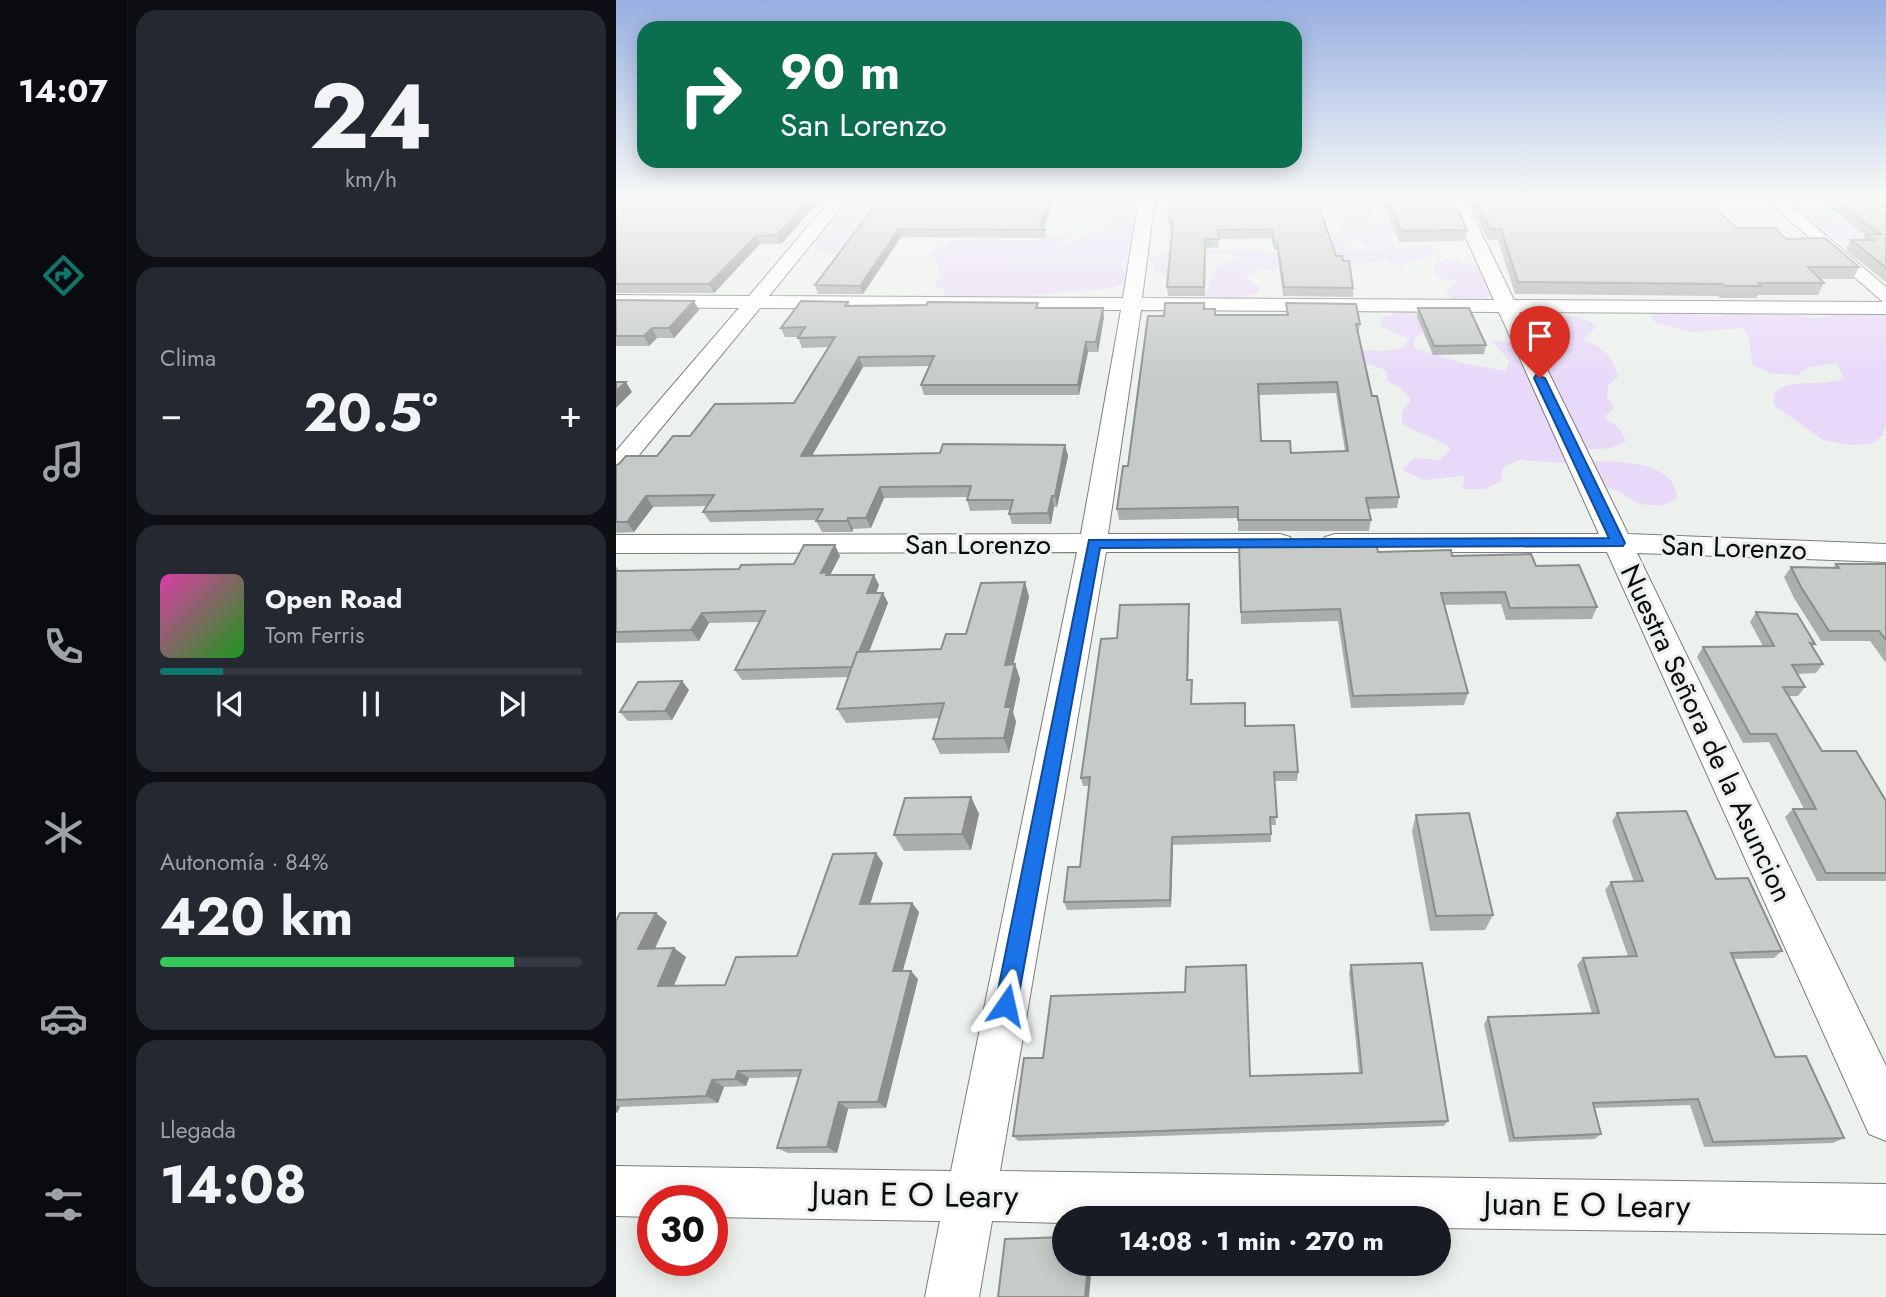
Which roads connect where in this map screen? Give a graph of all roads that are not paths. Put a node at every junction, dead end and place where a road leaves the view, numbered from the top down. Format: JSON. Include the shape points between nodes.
{"nodes":[{"id":1,"x":790,"y":259,"type":"edge"},
{"id":2,"x":1139,"y":259,"type":"edge"},
{"id":3,"x":1484,"y":259,"type":"edge"},
{"id":4,"x":1842,"y":259,"type":"edge"},
{"id":5,"x":1886,"y":297,"type":"edge"},
{"id":6,"x":616,"y":301,"type":"edge"},
{"id":7,"x":754,"y":302,"type":"junction"},
{"id":8,"x":1133,"y":304,"type":"junction"},
{"id":9,"x":1506,"y":307,"type":"junction"},
{"id":10,"x":1886,"y":308,"type":"edge"},
{"id":11,"x":616,"y":467,"type":"edge"},
{"id":12,"x":1618,"y":543,"type":"junction"},
{"id":13,"x":616,"y":544,"type":"edge"},
{"id":14,"x":1094,"y":544,"type":"junction"},
{"id":15,"x":1886,"y":553,"type":"edge"},
{"id":16,"x":1886,"y":1116,"type":"edge"},
{"id":17,"x":616,"y":1191,"type":"edge"},
{"id":18,"x":970,"y":1195,"type":"junction"},
{"id":19,"x":1886,"y":1209,"type":"edge"},
{"id":20,"x":952,"y":1297,"type":"edge"}],
"edges":[{"from":1,"to":7,"type":"street"},
{"from":2,"to":8,"type":"street"},
{"from":3,"to":9,"type":"street","name":"Nuestra Señora de la Asuncion"},
{"from":4,"to":5,"type":"street"},
{"from":6,"to":7,"type":"street"},
{"from":7,"to":8,"type":"street"},
{"from":7,"to":11,"type":"street"},
{"from":8,"to":9,"type":"street"},
{"from":8,"to":14,"type":"street"},
{"from":9,"to":10,"type":"street"},
{"from":9,"to":12,"type":"street","name":"Nuestra Señora de la Asuncion"},
{"from":12,"to":14,"type":"street","name":"San Lorenzo"},
{"from":12,"to":15,"type":"street","name":"San Lorenzo"},
{"from":12,"to":16,"type":"street","name":"Nuestra Señora de la Asuncion"},
{"from":13,"to":14,"type":"street","name":"San Lorenzo"},
{"from":14,"to":18,"type":"street"},
{"from":17,"to":18,"type":"street","name":"Juan E O Leary"},
{"from":18,"to":19,"type":"street","name":"Juan E O Leary"},
{"from":18,"to":20,"type":"street"}]}
